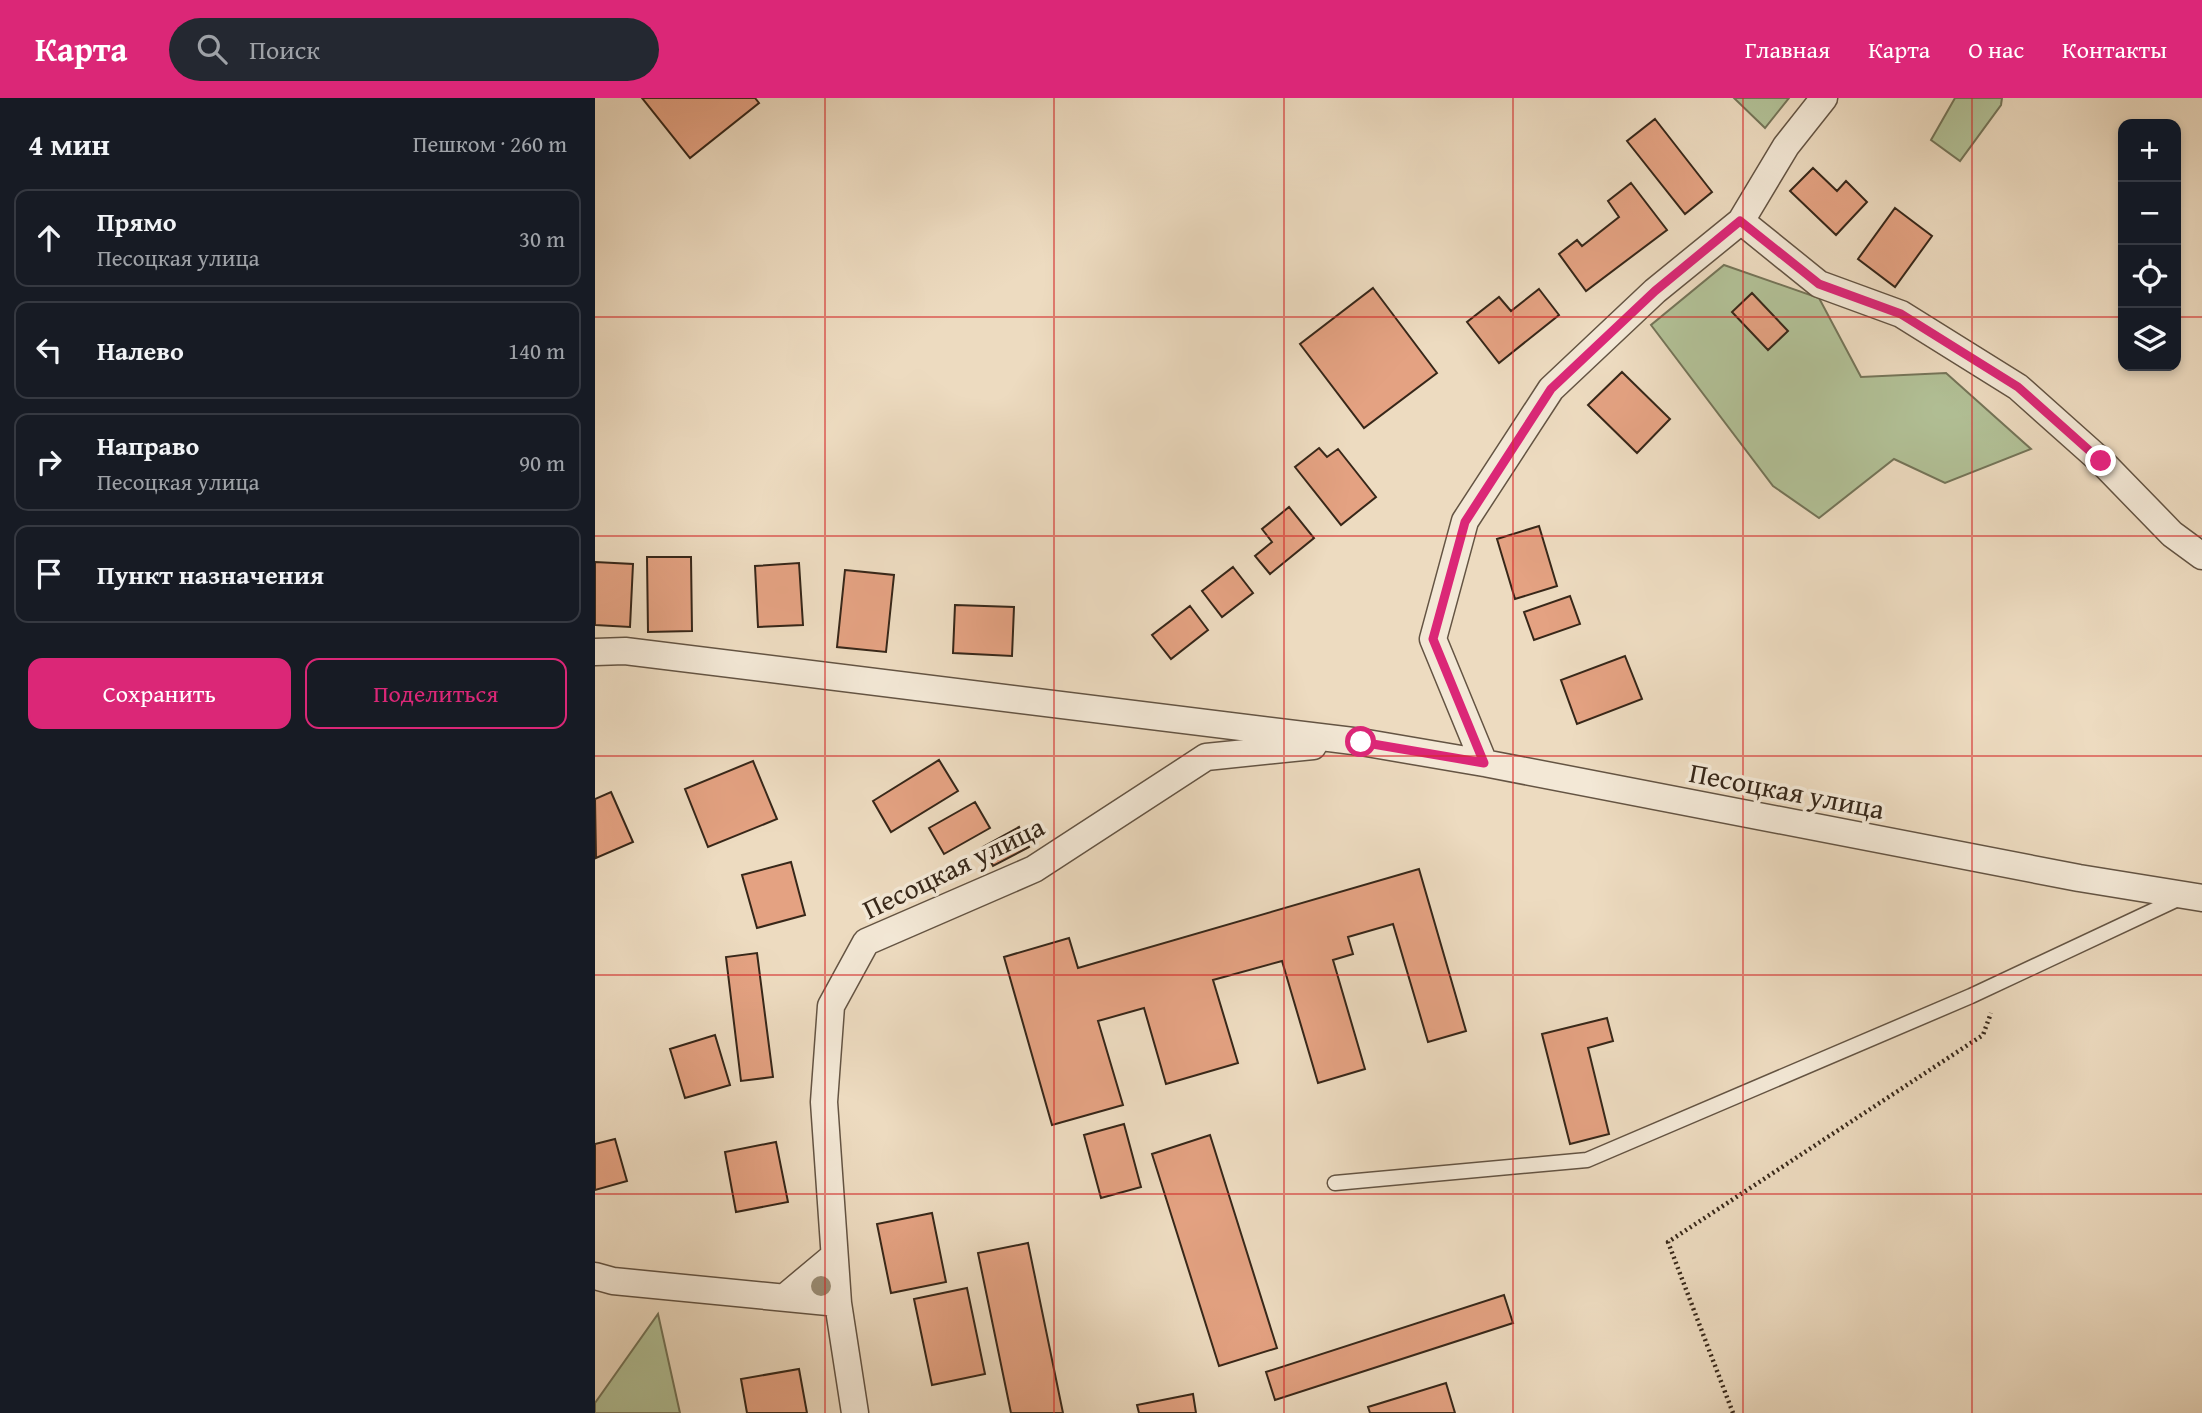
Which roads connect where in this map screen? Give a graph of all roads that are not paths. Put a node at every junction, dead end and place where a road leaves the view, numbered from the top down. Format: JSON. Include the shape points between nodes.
{"nodes":[{"id":1,"x":1824,"y":98,"type":"edge"},
{"id":2,"x":1741,"y":221,"type":"junction"},
{"id":3,"x":2202,"y":556,"type":"edge"},
{"id":4,"x":595,"y":652,"type":"edge"},
{"id":5,"x":1361,"y":742,"type":"junction"},
{"id":6,"x":1484,"y":763,"type":"junction"},
{"id":7,"x":2193,"y":897,"type":"edge"},
{"id":8,"x":1335,"y":1182,"type":"dead end"},
{"id":9,"x":835,"y":1256,"type":"junction"},
{"id":10,"x":595,"y":1276,"type":"edge"},
{"id":11,"x":785,"y":1297,"type":"junction"},
{"id":12,"x":838,"y":1303,"type":"junction"},
{"id":13,"x":855,"y":1413,"type":"edge"}],
"edges":[{"from":1,"to":2,"type":"street","via":[[1786,146]]},
{"from":2,"to":3,"type":"street","via":[[1819,284],[1901,314],[2018,387],[2101,461],[2172,534]]},
{"from":2,"to":6,"type":"street","via":[[1655,291],[1551,389],[1465,522],[1433,639]]},
{"from":4,"to":5,"type":"street","name":"Песоцкая улица","via":[[625,651]]},
{"from":5,"to":6,"type":"street","name":"Песоцкая улица"},
{"from":5,"to":9,"type":"street","name":"Песоцкая улица","via":[[1206,757],[1034,870],[866,942],[831,1006],[824,1102]]},
{"from":6,"to":7,"type":"street","name":"Песоцкая улица"},
{"from":7,"to":8,"type":"lane","via":[[1587,1160]]},
{"from":9,"to":11,"type":"street"},
{"from":9,"to":12,"type":"street","name":"Песоцкая улица"},
{"from":10,"to":11,"type":"street"},
{"from":11,"to":12,"type":"street"},
{"from":12,"to":13,"type":"street","name":"Песоцкая улица"}]}
